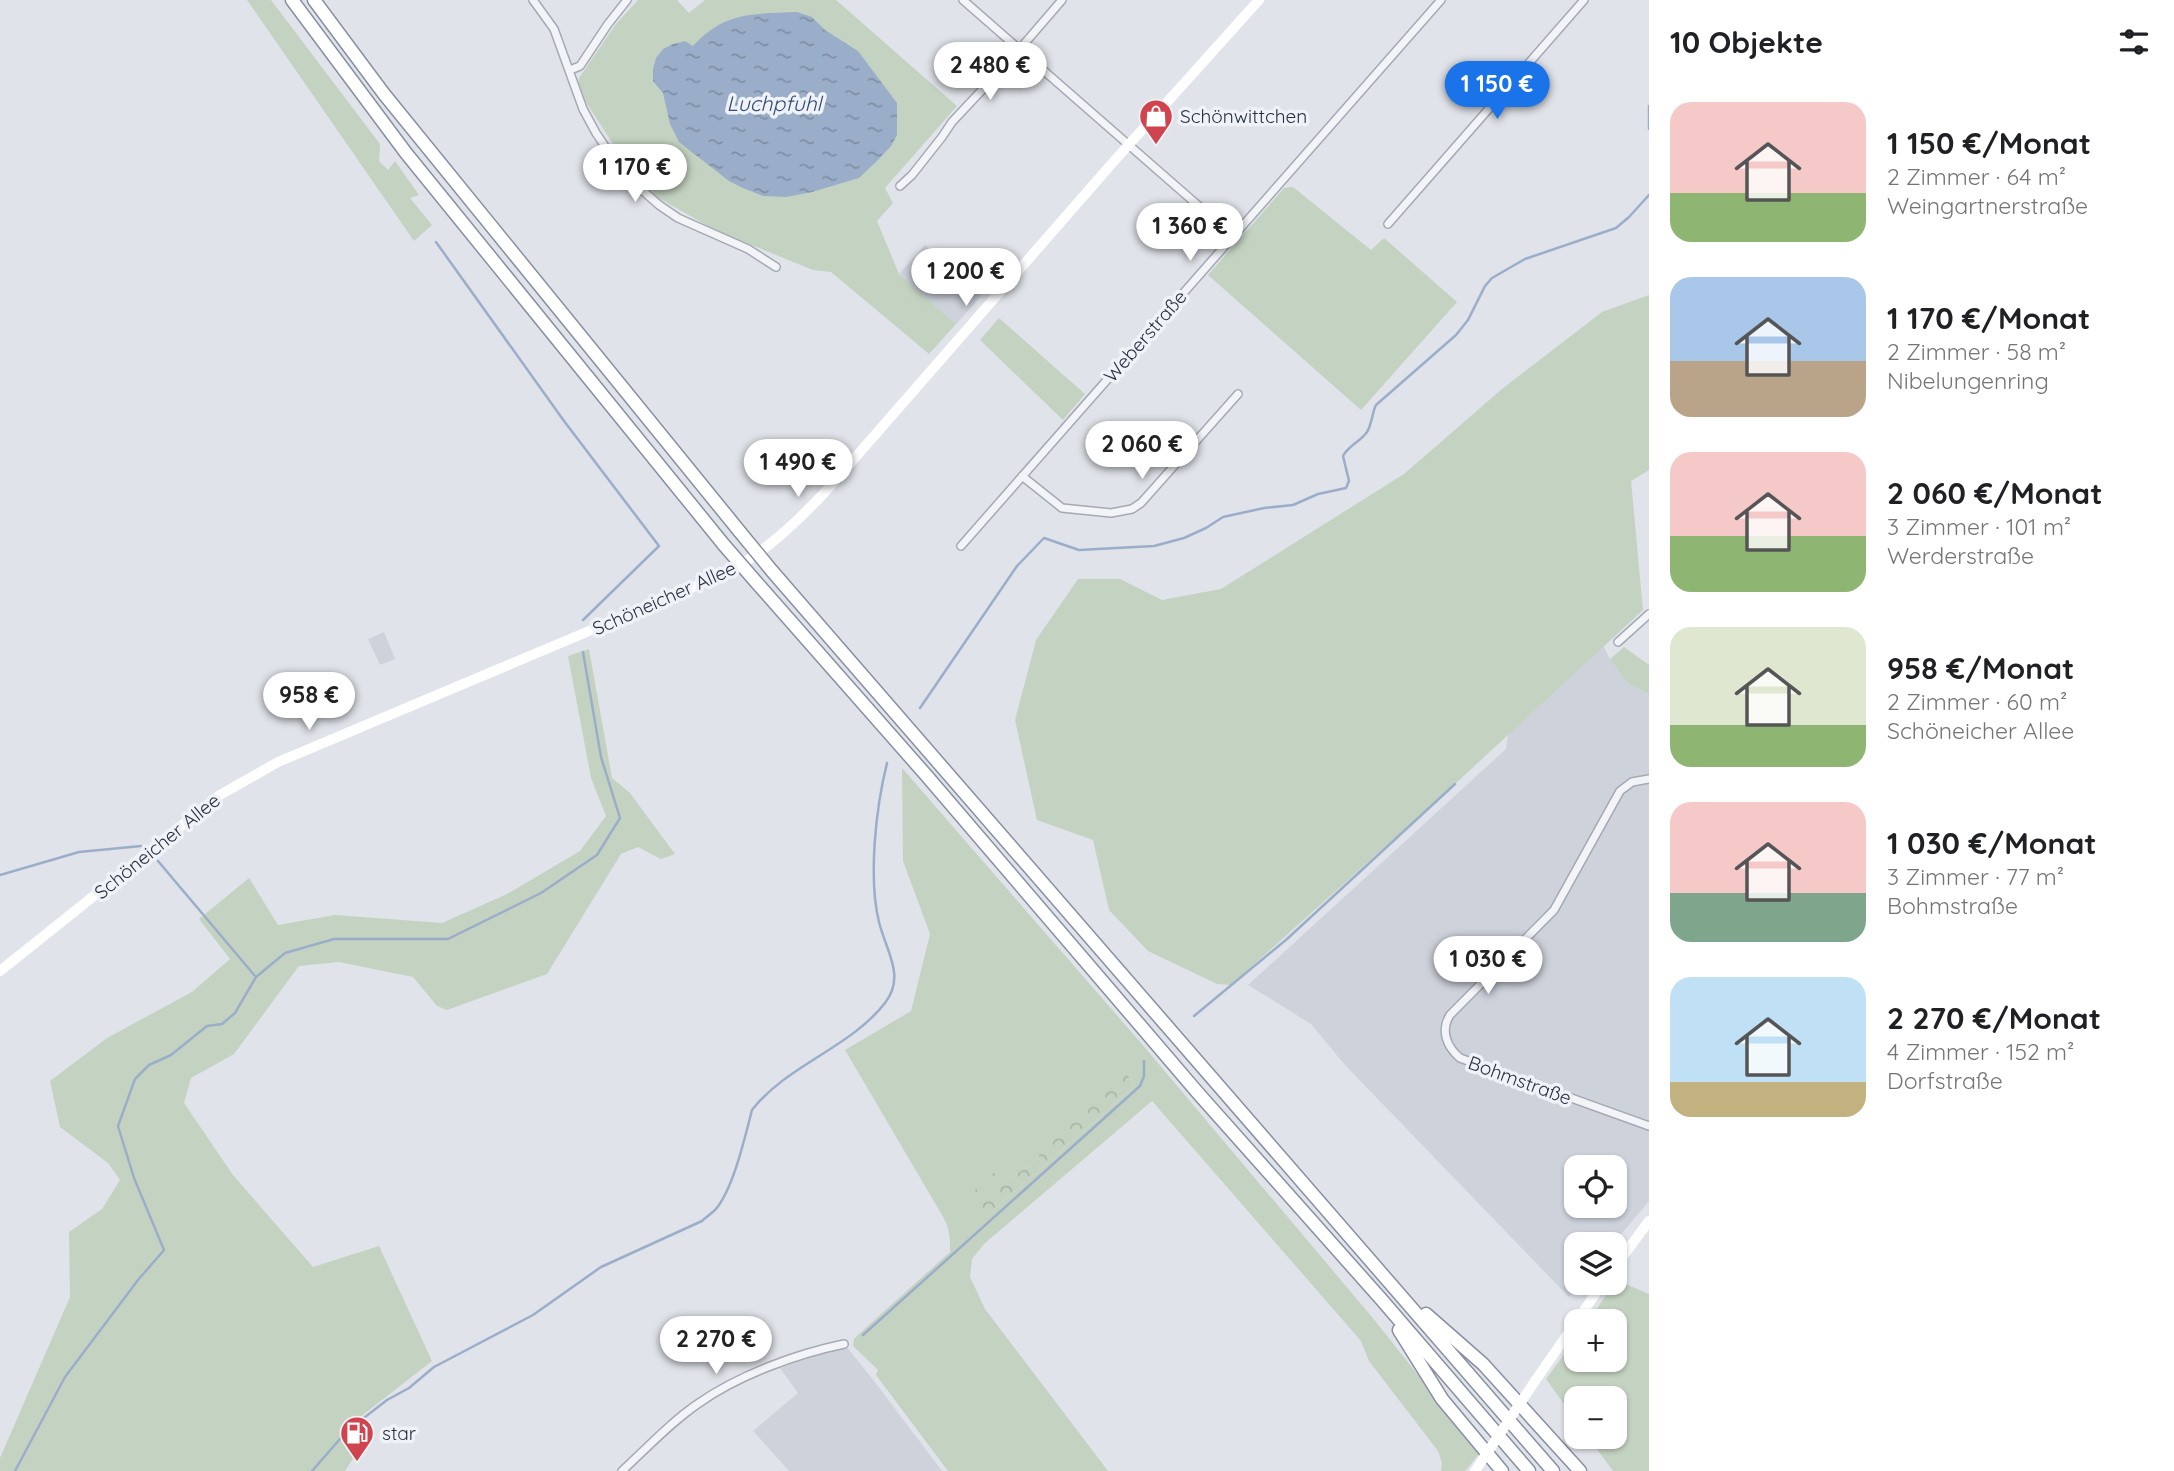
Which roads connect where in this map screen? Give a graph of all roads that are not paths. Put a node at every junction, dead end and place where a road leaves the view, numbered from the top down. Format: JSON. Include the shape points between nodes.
{"nodes":[{"id":1,"x":292,"y":0,"type":"edge"},
{"id":2,"x":314,"y":0,"type":"edge"},
{"id":3,"x":533,"y":0,"type":"edge"},
{"id":4,"x":627,"y":0,"type":"edge"},
{"id":5,"x":963,"y":0,"type":"edge"},
{"id":6,"x":1062,"y":0,"type":"edge"},
{"id":7,"x":1259,"y":0,"type":"edge"},
{"id":8,"x":1441,"y":0,"type":"edge"},
{"id":9,"x":1584,"y":0,"type":"edge"},
{"id":10,"x":1018,"y":49,"type":"junction"},
{"id":11,"x":570,"y":70,"type":"junction"},
{"id":12,"x":1129,"y":145,"type":"junction"},
{"id":13,"x":900,"y":186,"type":"dead end"},
{"id":14,"x":1388,"y":224,"type":"dead end"},
{"id":15,"x":1233,"y":236,"type":"junction"},
{"id":16,"x":776,"y":267,"type":"dead end"},
{"id":17,"x":1238,"y":394,"type":"dead end"},
{"id":18,"x":1022,"y":476,"type":"junction"},
{"id":19,"x":961,"y":546,"type":"dead end"},
{"id":20,"x":1649,"y":614,"type":"edge"},
{"id":21,"x":1618,"y":642,"type":"dead end"},
{"id":22,"x":1649,"y":779,"type":"edge"},
{"id":23,"x":0,"y":971,"type":"edge"},
{"id":24,"x":1649,"y":1126,"type":"edge"},
{"id":25,"x":1649,"y":1222,"type":"edge"},
{"id":26,"x":1627,"y":1251,"type":"edge"},
{"id":27,"x":1394,"y":1286,"type":"junction"},
{"id":28,"x":1596,"y":1295,"type":"edge"},
{"id":29,"x":1381,"y":1299,"type":"junction"},
{"id":30,"x":844,"y":1344,"type":"dead end"},
{"id":31,"x":622,"y":1471,"type":"edge"},
{"id":32,"x":1475,"y":1471,"type":"edge"},
{"id":33,"x":1502,"y":1471,"type":"edge"},
{"id":34,"x":1529,"y":1471,"type":"edge"},
{"id":35,"x":1553,"y":1471,"type":"edge"},
{"id":36,"x":1580,"y":1471,"type":"edge"}],
"edges":[{"from":1,"to":29,"type":"highway","bridge":true,"via":[[406,153],[724,545]]},
{"from":2,"to":27,"type":"highway","bridge":true,"via":[[384,94],[772,571]]},
{"from":3,"to":11,"type":"street","via":[[554,29]]},
{"from":4,"to":11,"type":"street","via":[[580,66]]},
{"from":5,"to":10,"type":"street"},
{"from":6,"to":10,"type":"street"},
{"from":7,"to":12,"type":"street","name":"Schöneicher Allee"},
{"from":8,"to":15,"type":"street","name":"Weberstraße"},
{"from":9,"to":14,"type":"street"},
{"from":10,"to":12,"type":"street"},
{"from":10,"to":13,"type":"street"},
{"from":11,"to":16,"type":"street","via":[[596,133],[641,190],[678,218],[748,249]]},
{"from":12,"to":15,"type":"street"},
{"from":12,"to":23,"type":"street","name":"Schöneicher Allee","via":[[826,491],[765,548],[722,575],[252,775],[220,795]]},
{"from":15,"to":18,"type":"street","name":"Weberstraße"},
{"from":17,"to":18,"type":"street","via":[[1132,509],[1111,513],[1062,508]]},
{"from":18,"to":19,"type":"street","name":"Weberstraße"},
{"from":20,"to":21,"type":"street"},
{"from":22,"to":24,"type":"street","name":"Bohmstraße","via":[[1620,790],[1555,910],[1450,1015],[1444,1028],[1451,1051],[1460,1058]]},
{"from":25,"to":26,"type":"street"},
{"from":27,"to":35,"type":"highway"},
{"from":27,"to":36,"type":"highway","via":[[1483,1364]]},
{"from":28,"to":32,"type":"street","bridge":true},
{"from":29,"to":33,"type":"highway","via":[[1442,1399]]},
{"from":29,"to":34,"type":"highway"},
{"from":30,"to":31,"type":"street","via":[[753,1374],[718,1391],[686,1412]]}]}
